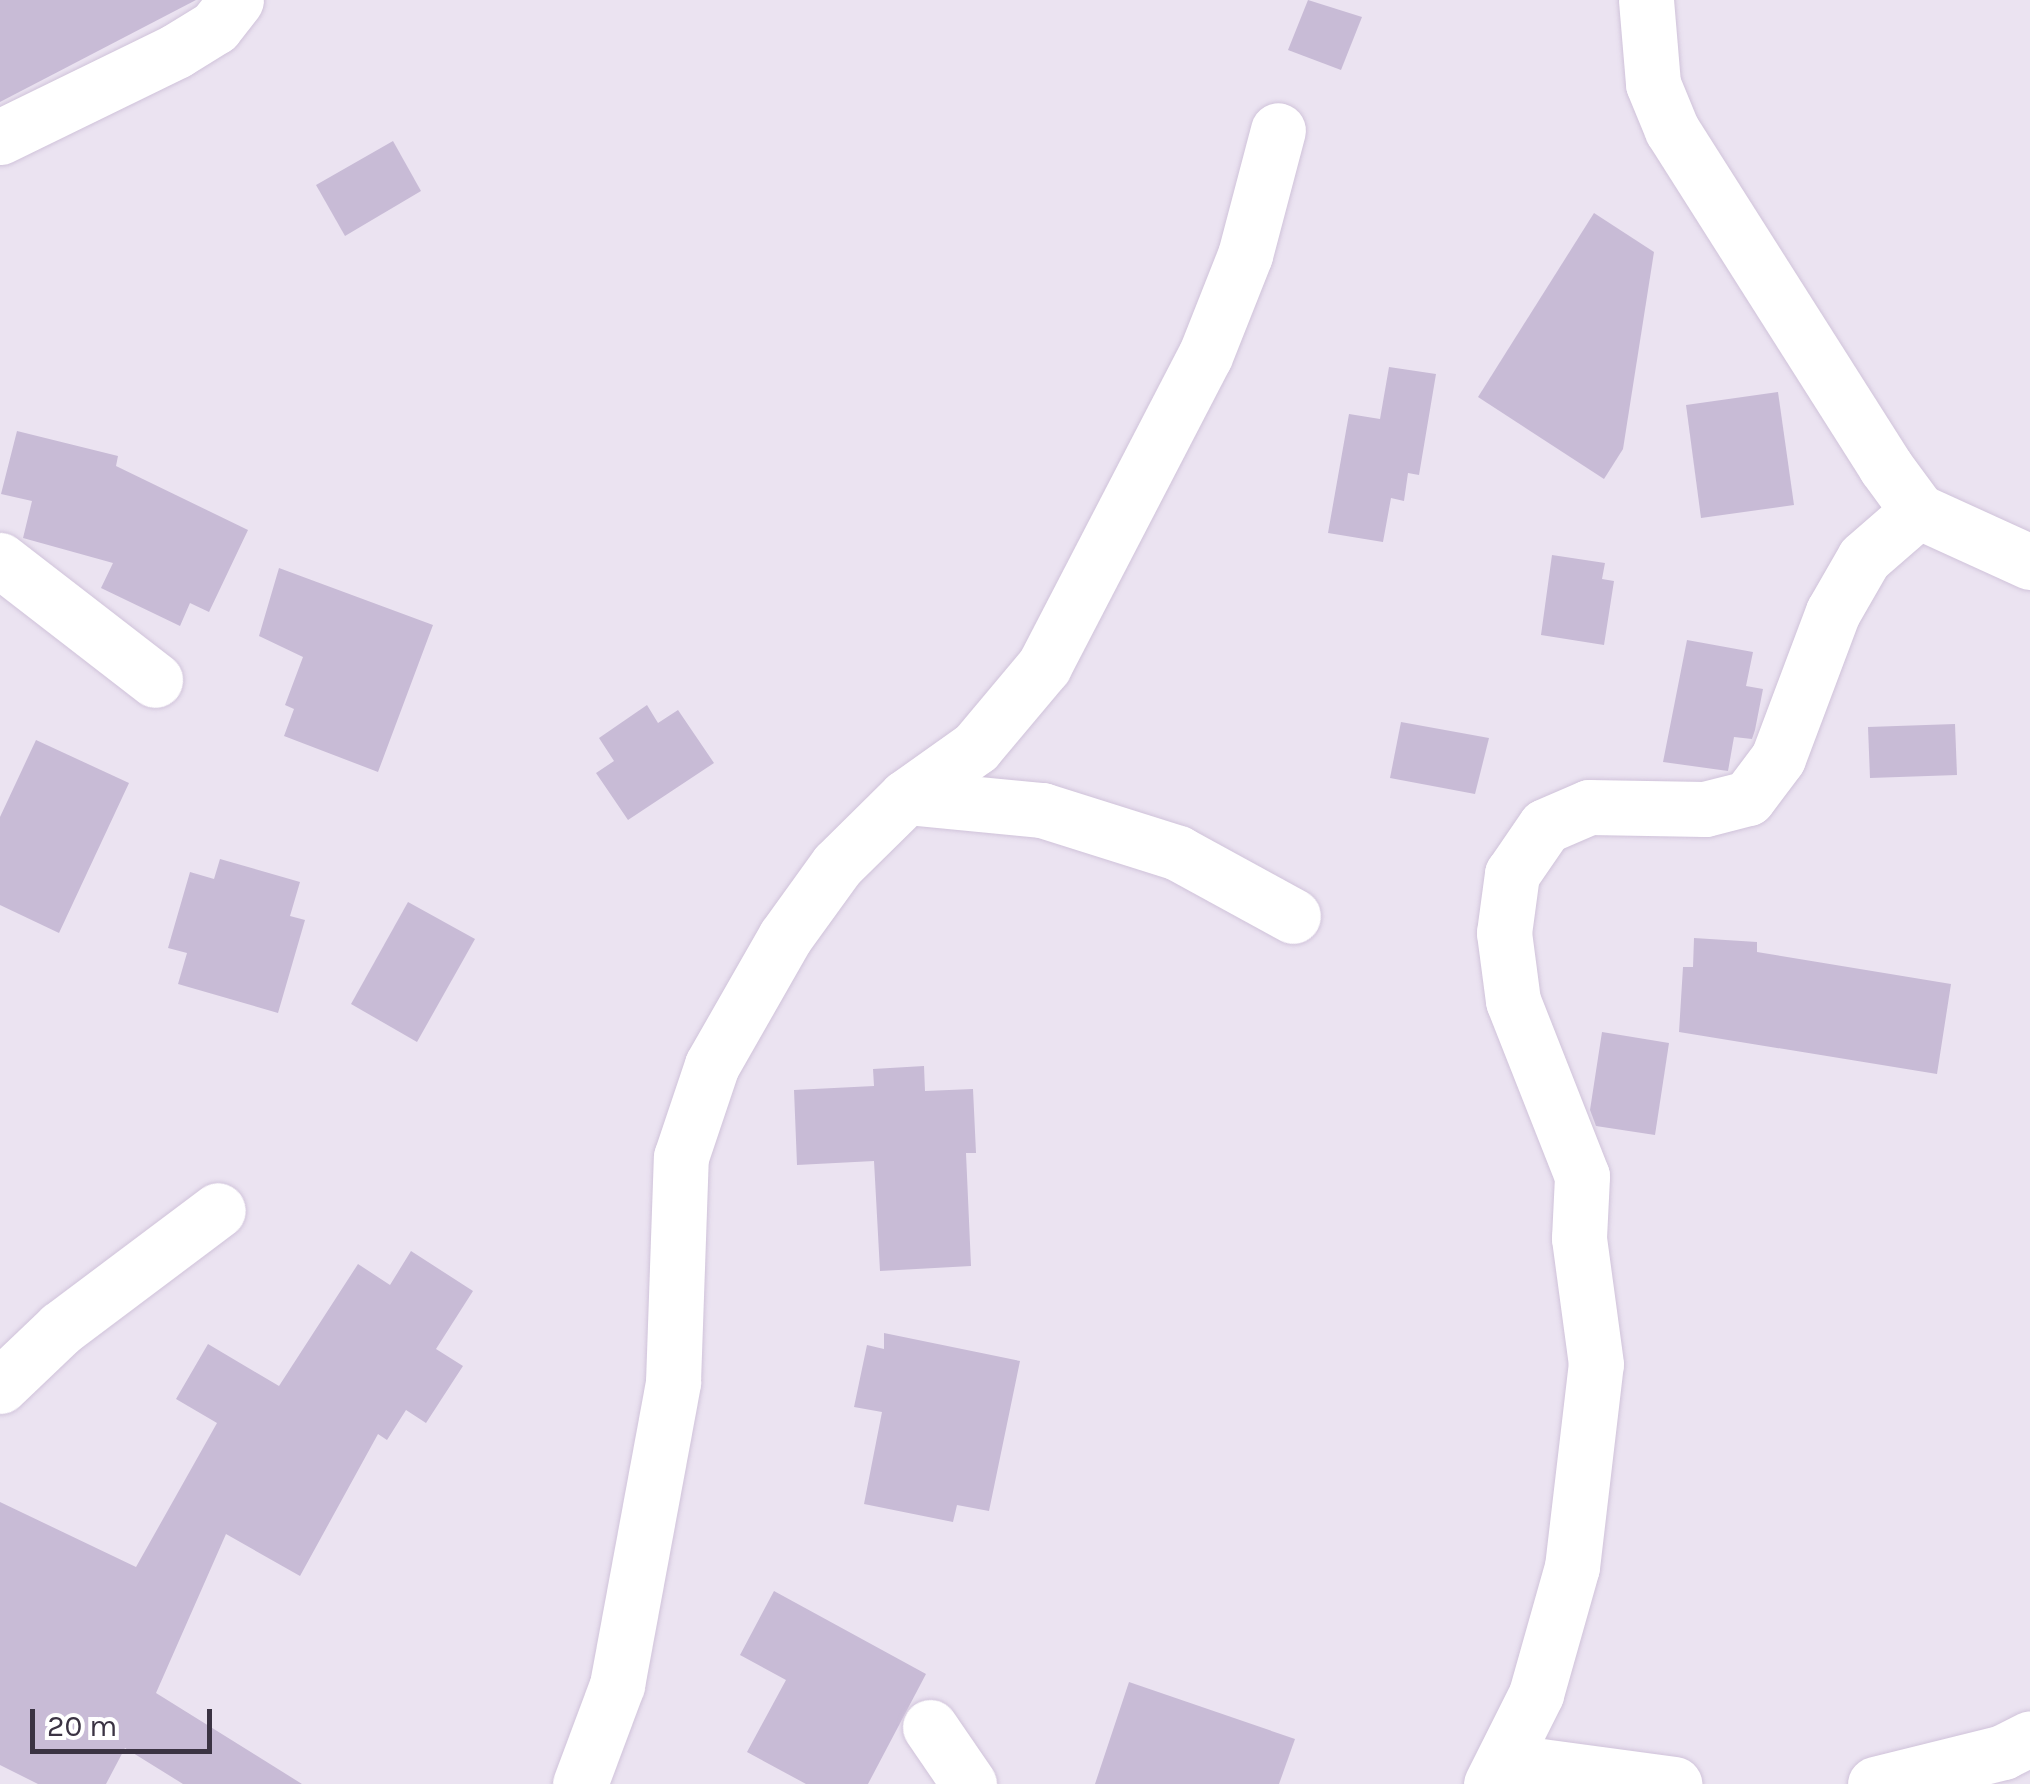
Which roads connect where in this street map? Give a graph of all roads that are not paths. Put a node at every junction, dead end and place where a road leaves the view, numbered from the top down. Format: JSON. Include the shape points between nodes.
{"nodes":[{"id":1,"x":236,"y":0,"type":"edge"},
{"id":2,"x":1646,"y":0,"type":"edge"},
{"id":3,"x":1278,"y":130,"type":"dead end"},
{"id":4,"x":0,"y":137,"type":"edge"},
{"id":5,"x":1918,"y":511,"type":"junction"},
{"id":6,"x":0,"y":560,"type":"edge"},
{"id":7,"x":2030,"y":562,"type":"edge"},
{"id":8,"x":155,"y":680,"type":"dead end"},
{"id":9,"x":906,"y":796,"type":"junction"},
{"id":10,"x":1293,"y":916,"type":"dead end"},
{"id":11,"x":218,"y":1210,"type":"dead end"},
{"id":12,"x":0,"y":1386,"type":"edge"},
{"id":13,"x":930,"y":1727,"type":"dead end"},
{"id":14,"x":2030,"y":1738,"type":"edge"},
{"id":15,"x":1498,"y":1773,"type":"edge"},
{"id":16,"x":580,"y":1784,"type":"edge"},
{"id":17,"x":969,"y":1784,"type":"edge"},
{"id":18,"x":1674,"y":1784,"type":"edge"},
{"id":19,"x":1875,"y":1784,"type":"edge"}],
"edges":[{"from":1,"to":4,"type":"street","via":[[215,26],[176,51]]},
{"from":2,"to":5,"type":"street","via":[[1653,84],[1672,130]]},
{"from":3,"to":9,"type":"street","via":[[1246,254],[1205,356],[1044,666],[976,747]]},
{"from":5,"to":7,"type":"street"},
{"from":5,"to":15,"type":"street","via":[[1864,558],[1826,629],[1778,758],[1748,798],[1705,809],[1590,807],[1546,826],[1512,874],[1504,933],[1513,1000],[1582,1176],[1579,1238],[1596,1364],[1572,1567],[1536,1694]]},
{"from":6,"to":8,"type":"street"},
{"from":9,"to":10,"type":"street","via":[[1060,815],[1178,853]]},
{"from":9,"to":16,"type":"street","via":[[838,865],[785,937],[712,1065],[687,1139],[673,1382],[617,1684]]},
{"from":11,"to":12,"type":"street","via":[[61,1328]]},
{"from":13,"to":17,"type":"street"},
{"from":14,"to":19,"type":"street","via":[[2003,1752]]},
{"from":15,"to":18,"type":"street"}]}
